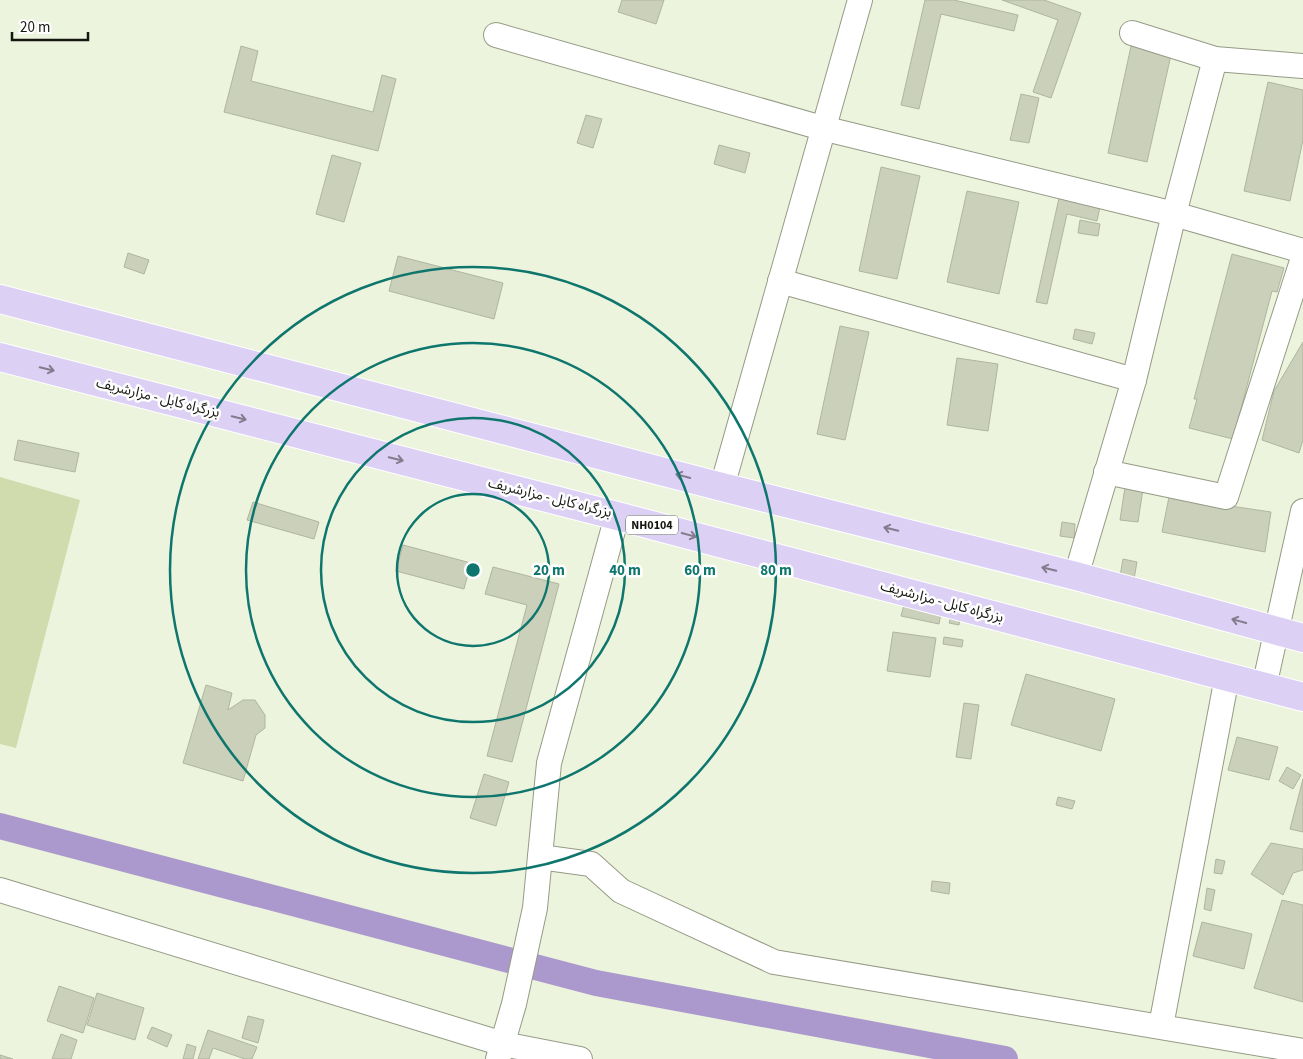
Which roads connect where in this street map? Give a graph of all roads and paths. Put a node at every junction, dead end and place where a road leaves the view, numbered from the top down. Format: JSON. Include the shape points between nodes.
{"nodes":[{"id":1,"x":860,"y":0,"type":"edge"},
{"id":2,"x":1132,"y":33,"type":"dead end"},
{"id":3,"x":496,"y":35,"type":"dead end"},
{"id":4,"x":1215,"y":59,"type":"junction"},
{"id":5,"x":1303,"y":66,"type":"edge"},
{"id":6,"x":822,"y":128,"type":"junction"},
{"id":7,"x":1174,"y":214,"type":"junction"},
{"id":8,"x":1303,"y":251,"type":"edge"},
{"id":9,"x":1303,"y":258,"type":"edge"},
{"id":10,"x":780,"y":282,"type":"junction"},
{"id":11,"x":0,"y":299,"type":"edge"},
{"id":12,"x":0,"y":357,"type":"edge"},
{"id":13,"x":1134,"y":380,"type":"junction"},
{"id":14,"x":1106,"y":472,"type":"junction"},
{"id":15,"x":722,"y":486,"type":"junction"},
{"id":16,"x":1303,"y":510,"type":"edge"},
{"id":17,"x":618,"y":516,"type":"junction"},
{"id":18,"x":1076,"y":576,"type":"junction"},
{"id":19,"x":1290,"y":635,"type":"edge"},
{"id":20,"x":1227,"y":677,"type":"junction"},
{"id":21,"x":1264,"y":687,"type":"junction"},
{"id":22,"x":1303,"y":697,"type":"edge"},
{"id":23,"x":540,"y":857,"type":"junction"},
{"id":24,"x":0,"y":890,"type":"edge"},
{"id":25,"x":1161,"y":1026,"type":"junction"},
{"id":26,"x":1303,"y":1051,"type":"edge"},
{"id":27,"x":500,"y":1052,"type":"edge"},
{"id":28,"x":580,"y":1059,"type":"edge"}],
"edges":[{"from":1,"to":6,"type":"street"},
{"from":2,"to":4,"type":"street"},
{"from":3,"to":6,"type":"street"},
{"from":4,"to":5,"type":"street"},
{"from":4,"to":7,"type":"street"},
{"from":6,"to":7,"type":"street"},
{"from":6,"to":10,"type":"street"},
{"from":7,"to":8,"type":"street"},
{"from":7,"to":13,"type":"street"},
{"from":9,"to":14,"type":"street","via":[[1226,497]]},
{"from":10,"to":13,"type":"street"},
{"from":10,"to":15,"type":"street"},
{"from":15,"to":11,"type":"highway","one_way":true},
{"from":12,"to":17,"type":"highway","name":"بزرگراه کابل - مزارشریف","number":"NH0104","one_way":true},
{"from":13,"to":14,"type":"street"},
{"from":14,"to":18,"type":"street"},
{"from":18,"to":15,"type":"highway","one_way":true},
{"from":16,"to":19,"type":"street"},
{"from":17,"to":20,"type":"highway","name":"بزرگراه کابل - مزارشریف","number":"NH0104","one_way":true},
{"from":17,"to":23,"type":"street","via":[[550,763]]},
{"from":19,"to":18,"type":"highway","one_way":true},
{"from":19,"to":21,"type":"street"},
{"from":20,"to":21,"type":"highway","name":"بزرگراه کابل - مزارشریف","number":"NH0104"},
{"from":20,"to":25,"type":"street"},
{"from":21,"to":22,"type":"highway","name":"بزرگراه کابل - مزارشریف","number":"NH0104"},
{"from":23,"to":25,"type":"street","via":[[591,864],[621,891],[774,962]]},
{"from":23,"to":27,"type":"street","via":[[535,908]]},
{"from":24,"to":27,"type":"street"},
{"from":25,"to":26,"type":"street"},
{"from":27,"to":28,"type":"street"}]}
